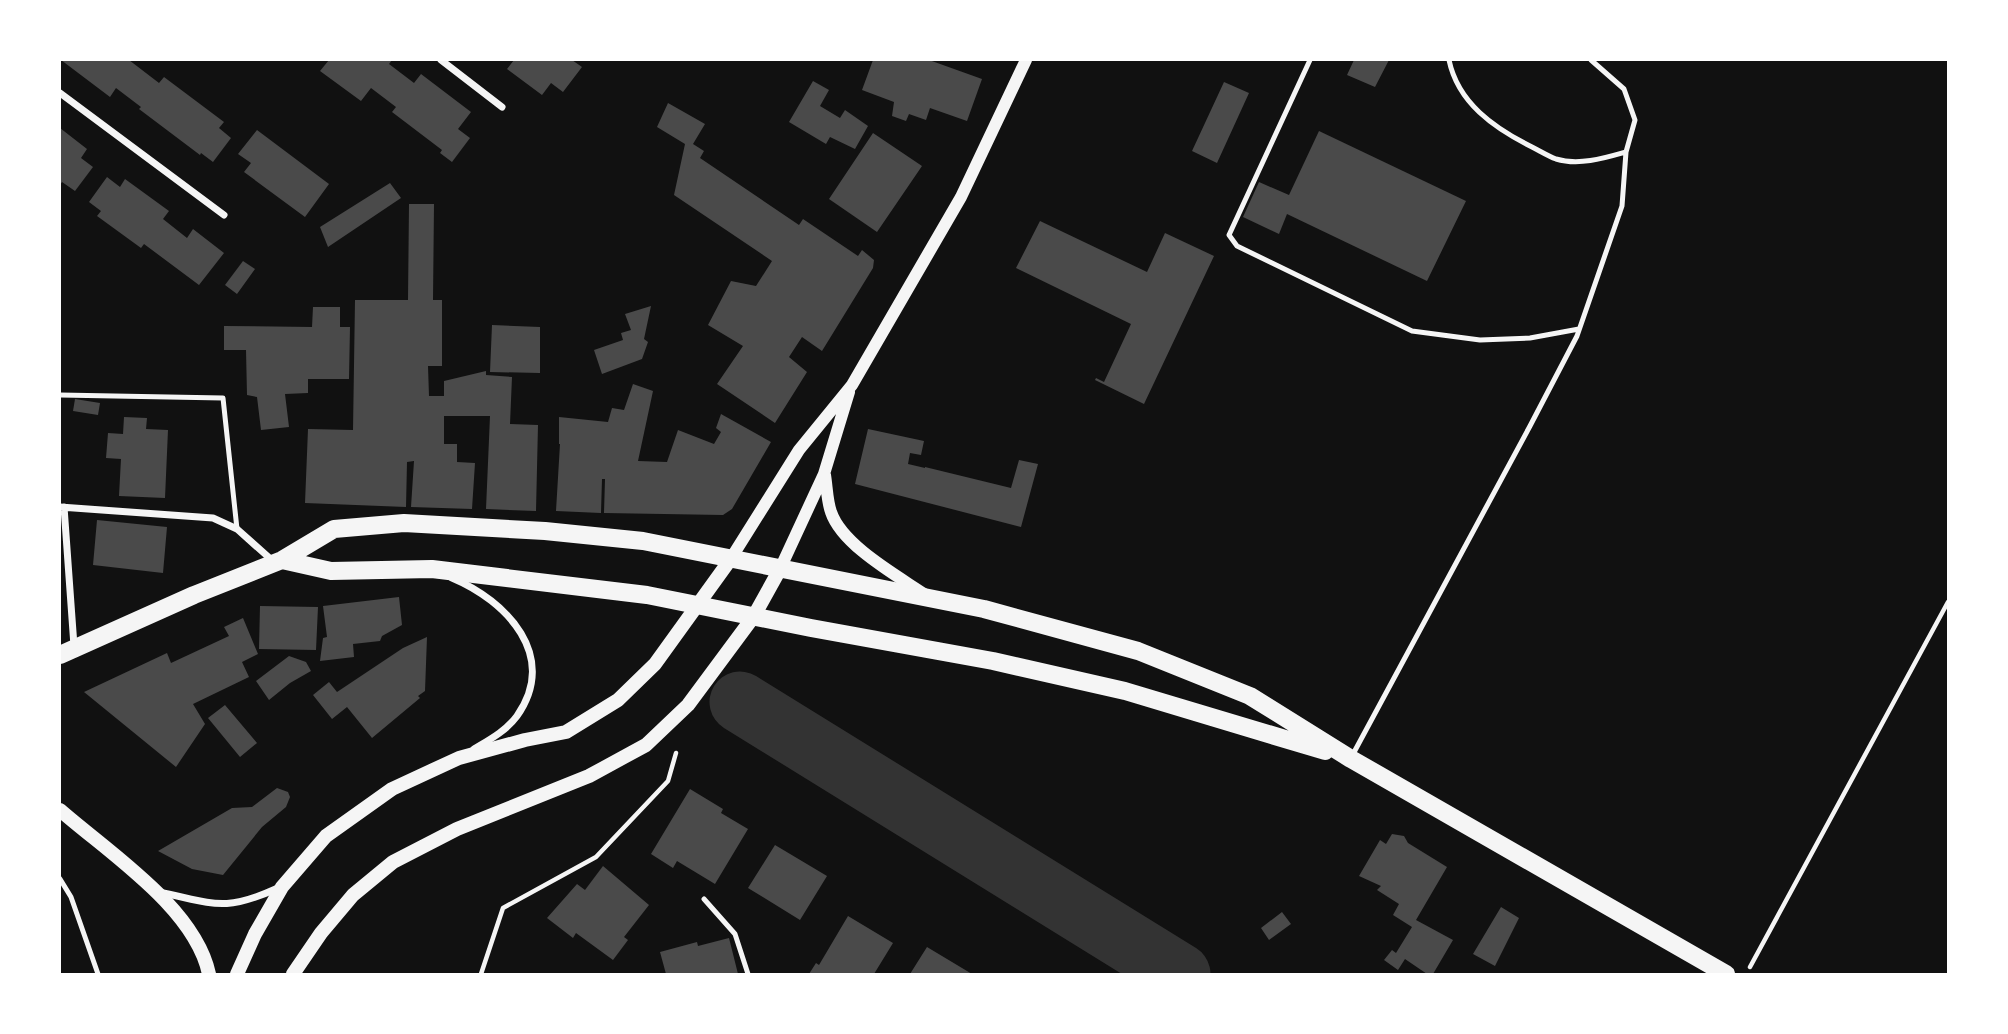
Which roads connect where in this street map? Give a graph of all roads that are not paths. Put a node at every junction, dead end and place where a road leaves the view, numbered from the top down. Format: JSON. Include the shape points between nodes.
{"nodes":[{"id":1,"x":441,"y":60,"type":"edge"},
{"id":2,"x":1026,"y":60,"type":"edge"},
{"id":3,"x":1310,"y":60,"type":"edge"},
{"id":4,"x":1449,"y":60,"type":"edge"},
{"id":5,"x":1591,"y":60,"type":"edge"},
{"id":6,"x":60,"y":93,"type":"edge"},
{"id":7,"x":502,"y":107,"type":"dead end"},
{"id":8,"x":1626,"y":152,"type":"junction"},
{"id":9,"x":224,"y":215,"type":"dead end"},
{"id":10,"x":1579,"y":329,"type":"junction"},
{"id":11,"x":852,"y":385,"type":"junction"},
{"id":12,"x":60,"y":395,"type":"edge"},
{"id":13,"x":824,"y":474,"type":"junction"},
{"id":14,"x":62,"y":507,"type":"edge"},
{"id":15,"x":237,"y":529,"type":"junction"},
{"id":16,"x":730,"y":559,"type":"junction"},
{"id":17,"x":278,"y":561,"type":"junction"},
{"id":18,"x":432,"y":569,"type":"junction"},
{"id":19,"x":780,"y":569,"type":"junction"},
{"id":20,"x":930,"y":598,"type":"junction"},
{"id":21,"x":698,"y":604,"type":"junction"},
{"id":22,"x":754,"y":616,"type":"junction"},
{"id":23,"x":67,"y":652,"type":"edge"},
{"id":24,"x":459,"y":758,"type":"junction"},
{"id":25,"x":1351,"y":759,"type":"junction"},
{"id":26,"x":60,"y":810,"type":"edge"},
{"id":27,"x":60,"y":879,"type":"edge"},
{"id":28,"x":282,"y":887,"type":"junction"},
{"id":29,"x":157,"y":891,"type":"junction"},
{"id":30,"x":704,"y":899,"type":"dead end"},
{"id":31,"x":98,"y":975,"type":"edge"},
{"id":32,"x":209,"y":975,"type":"edge"},
{"id":33,"x":237,"y":975,"type":"edge"},
{"id":34,"x":293,"y":975,"type":"edge"},
{"id":35,"x":748,"y":975,"type":"edge"},
{"id":36,"x":1726,"y":975,"type":"edge"}],
"edges":[{"from":1,"to":7,"type":"street"},
{"from":2,"to":11,"type":"street","via":[[961,197]]},
{"from":3,"to":10,"type":"lane","via":[[1228,235],[1237,246],[1412,331],[1480,341]]},
{"from":4,"to":8,"type":"lane","via":[[1452,75],[1469,103],[1502,131],[1558,160],[1595,160]]},
{"from":5,"to":8,"type":"lane","via":[[1624,89],[1628,99],[1635,120]]},
{"from":6,"to":9,"type":"street"},
{"from":8,"to":10,"type":"lane","via":[[1622,206]]},
{"from":10,"to":25,"type":"lane"},
{"from":11,"to":13,"type":"street"},
{"from":11,"to":16,"type":"street","via":[[799,450]]},
{"from":12,"to":15,"type":"lane","via":[[223,398]]},
{"from":13,"to":19,"type":"street"},
{"from":13,"to":20,"type":"street","via":[[831,513],[840,529]]},
{"from":14,"to":15,"type":"street","via":[[213,518]]},
{"from":14,"to":23,"type":"street"},
{"from":15,"to":17,"type":"street"},
{"from":16,"to":17,"type":"main road","via":[[643,541],[404,523],[334,529]]},
{"from":16,"to":19,"type":"main road"},
{"from":16,"to":21,"type":"main road"},
{"from":17,"to":18,"type":"main road","via":[[331,571]]},
{"from":17,"to":23,"type":"main road"},
{"from":18,"to":21,"type":"main road","via":[[627,591]]},
{"from":18,"to":24,"type":"street","via":[[493,601],[515,623],[533,661],[527,697],[516,717],[500,733]]},
{"from":19,"to":20,"type":"main road"},
{"from":19,"to":22,"type":"main road"},
{"from":20,"to":25,"type":"main road","via":[[1138,652],[1250,696]]},
{"from":21,"to":22,"type":"main road"},
{"from":21,"to":24,"type":"main road","via":[[655,664],[618,699],[566,732]]},
{"from":22,"to":25,"type":"main road","via":[[1125,691]]},
{"from":22,"to":34,"type":"main road","via":[[688,705],[646,745],[589,776],[457,829],[393,862],[353,895]]},
{"from":24,"to":28,"type":"main road","via":[[392,789],[326,835]]},
{"from":25,"to":36,"type":"main road"},
{"from":26,"to":29,"type":"main road"},
{"from":27,"to":31,"type":"lane","via":[[71,897]]},
{"from":28,"to":29,"type":"street","via":[[222,906]]},
{"from":28,"to":33,"type":"main road"},
{"from":29,"to":32,"type":"main road","via":[[205,955]]},
{"from":30,"to":35,"type":"lane","via":[[736,934]]}]}
